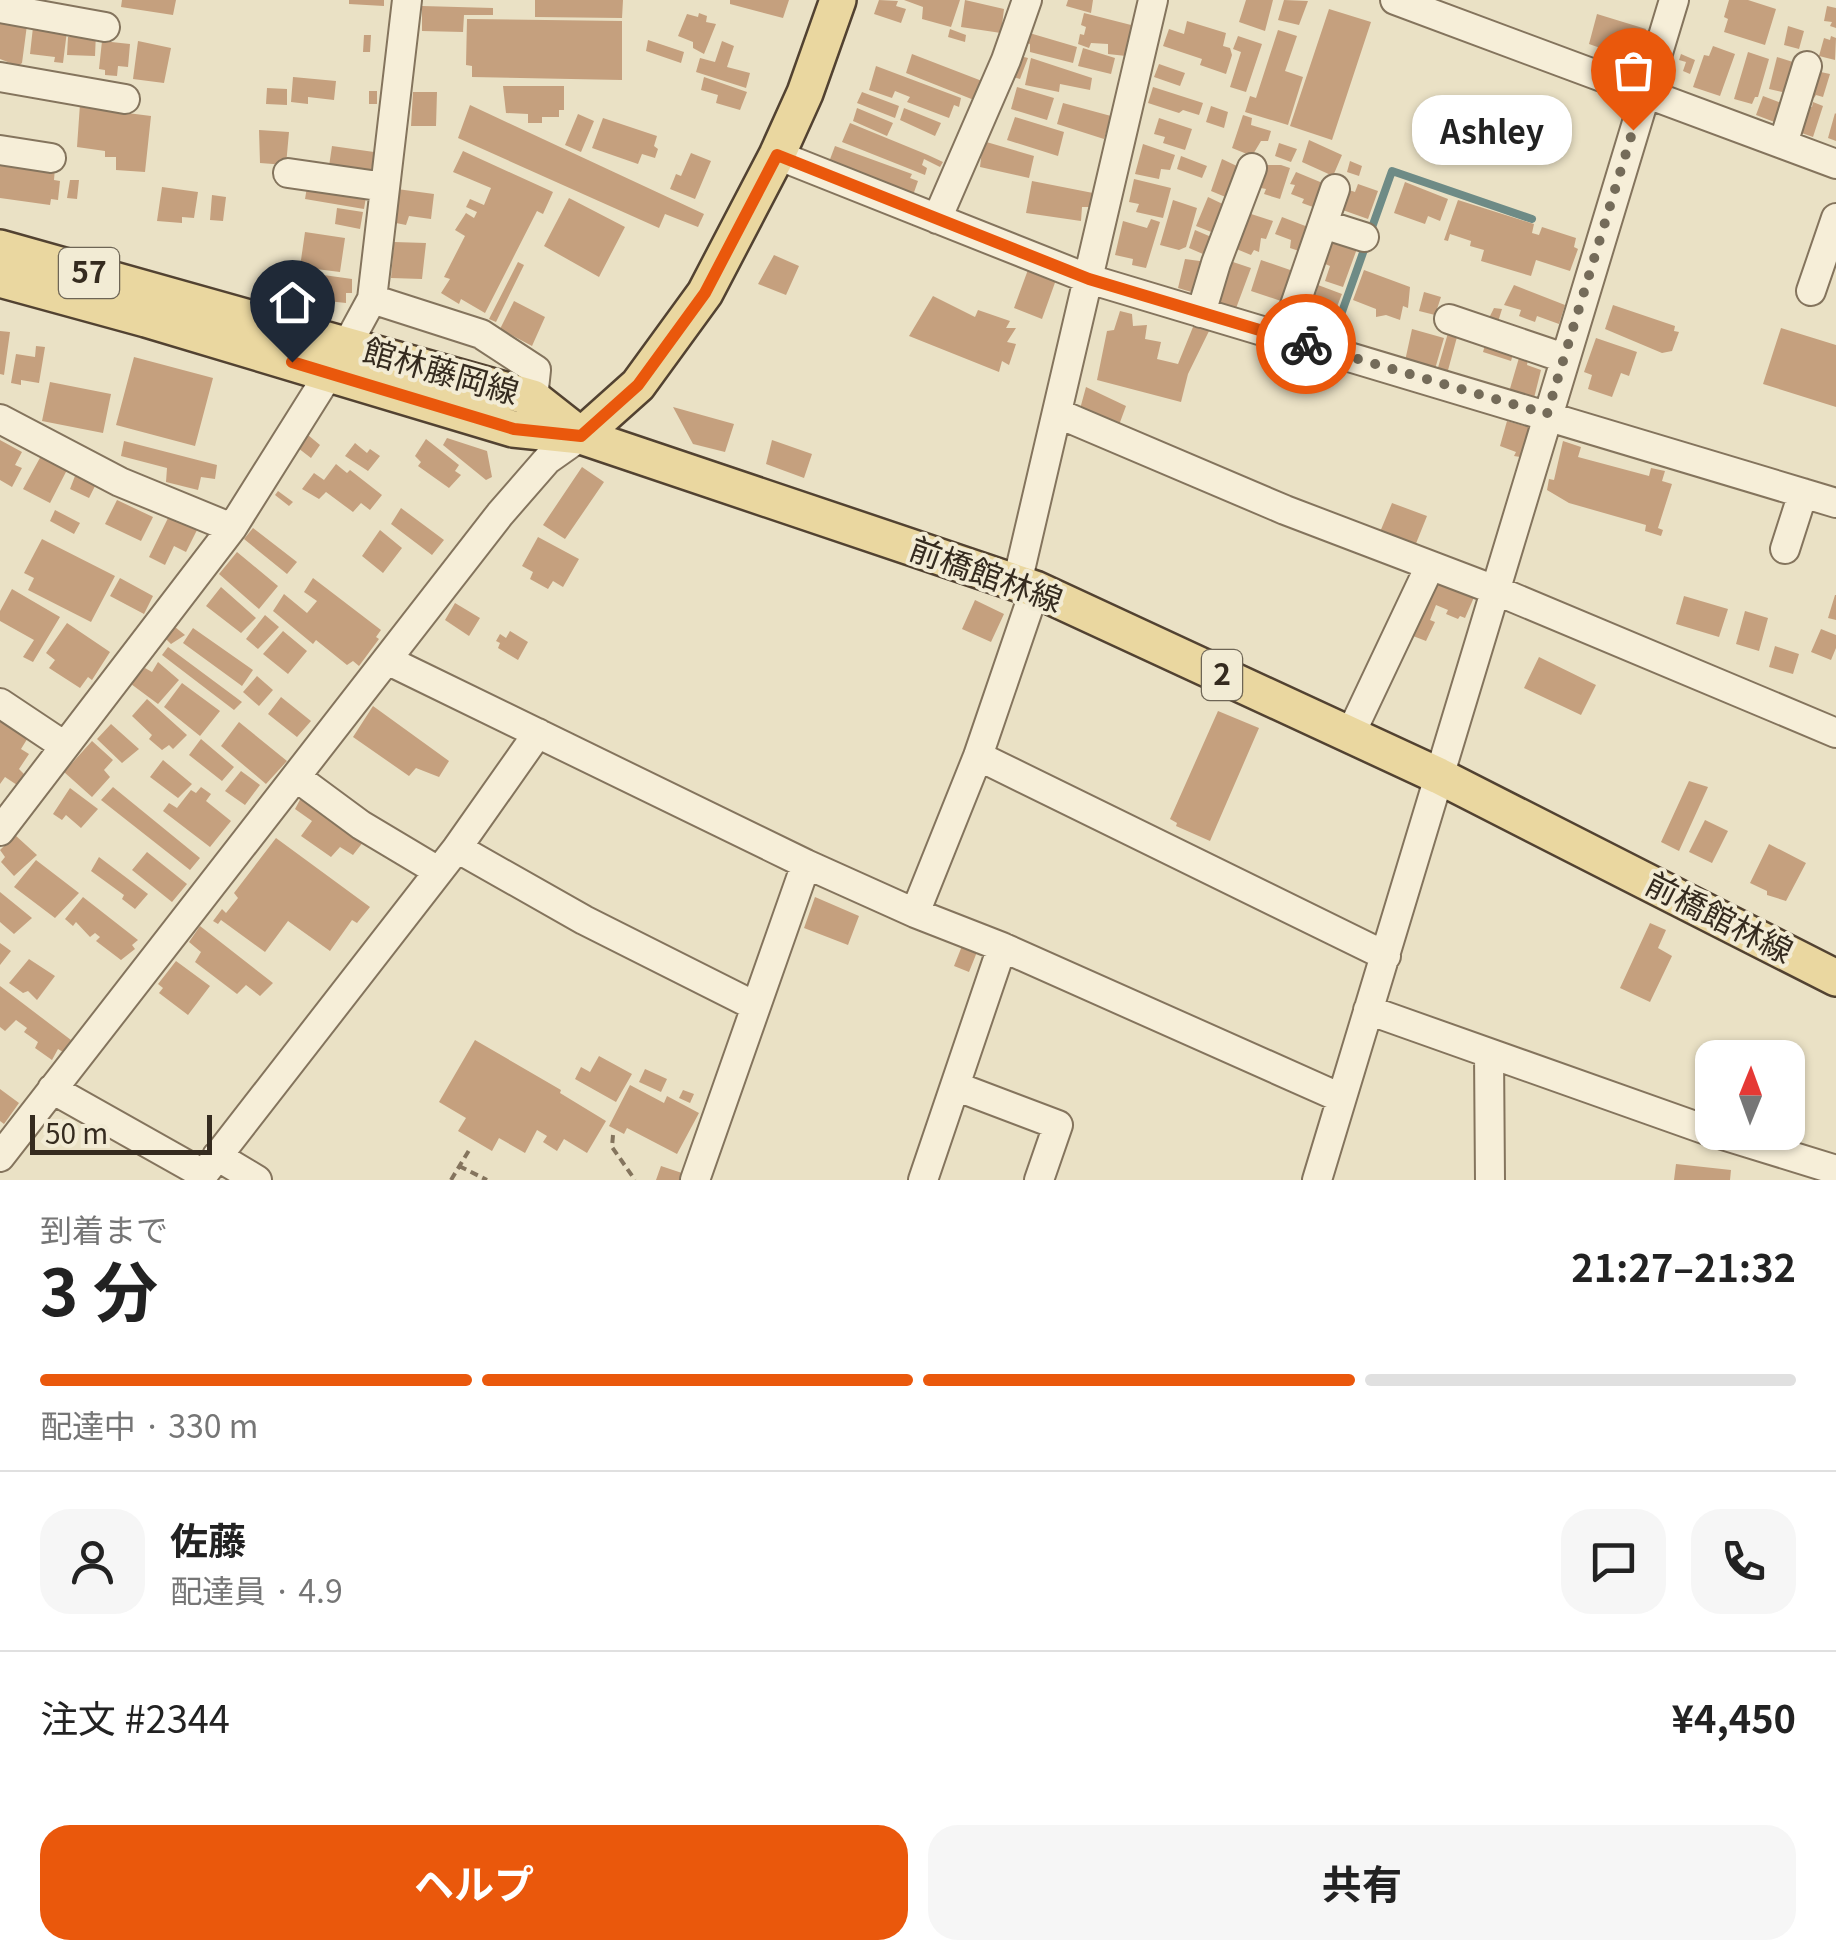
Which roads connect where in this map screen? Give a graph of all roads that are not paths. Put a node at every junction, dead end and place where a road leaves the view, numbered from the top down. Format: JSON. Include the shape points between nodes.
{"nodes":[{"id":1,"x":407,"y":0,"type":"edge"},
{"id":2,"x":838,"y":0,"type":"edge"},
{"id":3,"x":1028,"y":0,"type":"edge"},
{"id":4,"x":1153,"y":0,"type":"edge"},
{"id":5,"x":1394,"y":0,"type":"edge"},
{"id":6,"x":1674,"y":0,"type":"edge"},
{"id":7,"x":0,"y":8,"type":"edge"},
{"id":8,"x":105,"y":27,"type":"dead end"},
{"id":9,"x":1807,"y":66,"type":"dead end"},
{"id":10,"x":0,"y":77,"type":"edge"},
{"id":11,"x":1644,"y":92,"type":"junction"},
{"id":12,"x":124,"y":99,"type":"dead end"},
{"id":13,"x":1782,"y":144,"type":"junction"},
{"id":14,"x":0,"y":150,"type":"edge"},
{"id":15,"x":777,"y":155,"type":"junction"},
{"id":16,"x":51,"y":158,"type":"dead end"},
{"id":17,"x":1836,"y":164,"type":"edge"},
{"id":18,"x":1252,"y":168,"type":"dead end"},
{"id":19,"x":288,"y":173,"type":"dead end"},
{"id":20,"x":385,"y":188,"type":"junction"},
{"id":21,"x":1336,"y":189,"type":"dead end"},
{"id":22,"x":1836,"y":218,"type":"edge"},
{"id":23,"x":936,"y":219,"type":"junction"},
{"id":24,"x":1323,"y":224,"type":"junction"},
{"id":25,"x":1364,"y":237,"type":"dead end"},
{"id":26,"x":0,"y":248,"type":"edge"},
{"id":27,"x":0,"y":278,"type":"edge"},
{"id":28,"x":1089,"y":279,"type":"junction"},
{"id":29,"x":1811,"y":291,"type":"dead end"},
{"id":30,"x":372,"y":299,"type":"junction"},
{"id":31,"x":1201,"y":313,"type":"junction"},
{"id":32,"x":1449,"y":319,"type":"dead end"},
{"id":33,"x":1284,"y":337,"type":"junction"},
{"id":34,"x":1564,"y":358,"type":"junction"},
{"id":35,"x":337,"y":359,"type":"junction"},
{"id":36,"x":533,"y":398,"type":"junction"},
{"id":37,"x":1057,"y":413,"type":"junction"},
{"id":38,"x":1547,"y":414,"type":"junction"},
{"id":39,"x":0,"y":420,"type":"edge"},
{"id":40,"x":581,"y":436,"type":"junction"},
{"id":41,"x":1803,"y":493,"type":"junction"},
{"id":42,"x":1836,"y":503,"type":"edge"},
{"id":43,"x":232,"y":528,"type":"junction"},
{"id":44,"x":1785,"y":549,"type":"dead end"},
{"id":45,"x":1430,"y":566,"type":"junction"},
{"id":46,"x":1026,"y":586,"type":"junction"},
{"id":47,"x":1495,"y":590,"type":"junction"},
{"id":48,"x":387,"y":660,"type":"junction"},
{"id":49,"x":0,"y":702,"type":"edge"},
{"id":50,"x":1836,"y":733,"type":"edge"},
{"id":51,"x":538,"y":734,"type":"junction"},
{"id":52,"x":1350,"y":735,"type":"junction"},
{"id":53,"x":63,"y":745,"type":"junction"},
{"id":54,"x":978,"y":756,"type":"junction"},
{"id":55,"x":1439,"y":776,"type":"junction"},
{"id":56,"x":296,"y":777,"type":"junction"},
{"id":57,"x":0,"y":831,"type":"edge"},
{"id":58,"x":457,"y":848,"type":"junction"},
{"id":59,"x":806,"y":864,"type":"junction"},
{"id":60,"x":438,"y":871,"type":"junction"},
{"id":61,"x":915,"y":913,"type":"junction"},
{"id":62,"x":1002,"y":947,"type":"junction"},
{"id":63,"x":1386,"y":956,"type":"junction"},
{"id":64,"x":1836,"y":978,"type":"edge"},
{"id":65,"x":755,"y":1006,"type":"junction"},
{"id":66,"x":1368,"y":1010,"type":"junction"},
{"id":67,"x":1489,"y":1052,"type":"junction"},
{"id":68,"x":955,"y":1086,"type":"junction"},
{"id":69,"x":52,"y":1088,"type":"junction"},
{"id":70,"x":1342,"y":1098,"type":"junction"},
{"id":71,"x":1695,"y":1126,"type":"edge"},
{"id":72,"x":1771,"y":1150,"type":"edge"},
{"id":73,"x":1,"y":1154,"type":"edge"},
{"id":74,"x":207,"y":1170,"type":"edge"},
{"id":75,"x":1836,"y":1170,"type":"edge"},
{"id":76,"x":257,"y":1180,"type":"edge"},
{"id":77,"x":695,"y":1180,"type":"edge"},
{"id":78,"x":923,"y":1180,"type":"edge"},
{"id":79,"x":1039,"y":1180,"type":"edge"},
{"id":80,"x":1317,"y":1180,"type":"edge"},
{"id":81,"x":1490,"y":1180,"type":"edge"}],
"edges":[{"from":1,"to":20,"type":"street","via":[[387,46]]},
{"from":2,"to":15,"type":"main road"},
{"from":3,"to":23,"type":"street"},
{"from":4,"to":28,"type":"street"},
{"from":5,"to":11,"type":"street"},
{"from":6,"to":11,"type":"street"},
{"from":7,"to":8,"type":"street"},
{"from":9,"to":13,"type":"street"},
{"from":10,"to":12,"type":"street"},
{"from":11,"to":13,"type":"street"},
{"from":11,"to":34,"type":"street"},
{"from":13,"to":17,"type":"street"},
{"from":14,"to":16,"type":"street"},
{"from":15,"to":23,"type":"street"},
{"from":15,"to":40,"type":"main road","via":[[705,293],[638,385]]},
{"from":18,"to":31,"type":"street"},
{"from":19,"to":20,"type":"street"},
{"from":20,"to":30,"type":"street"},
{"from":21,"to":24,"type":"street"},
{"from":22,"to":29,"type":"street"},
{"from":23,"to":28,"type":"street"},
{"from":24,"to":25,"type":"street"},
{"from":24,"to":33,"type":"street"},
{"from":26,"to":35,"type":"main road","name":"館林藤岡線","number":"57"},
{"from":27,"to":35,"type":"main road","name":"館林藤岡線","number":"57"},
{"from":28,"to":31,"type":"street"},
{"from":28,"to":37,"type":"street"},
{"from":30,"to":35,"type":"street"},
{"from":30,"to":36,"type":"street","via":[[481,334],[536,370]]},
{"from":31,"to":33,"type":"street"},
{"from":32,"to":34,"type":"street"},
{"from":33,"to":38,"type":"street"},
{"from":34,"to":38,"type":"street"},
{"from":35,"to":36,"type":"main road","name":"館林藤岡線","number":"57"},
{"from":35,"to":40,"type":"main road","name":"館林藤岡線","number":"57","via":[[514,429]]},
{"from":35,"to":43,"type":"street"},
{"from":36,"to":40,"type":"main road","name":"館林藤岡線","number":"57"},
{"from":37,"to":45,"type":"street"},
{"from":37,"to":46,"type":"street"},
{"from":38,"to":41,"type":"street"},
{"from":38,"to":47,"type":"street"},
{"from":39,"to":43,"type":"street","via":[[103,474]]},
{"from":40,"to":46,"type":"main road","name":"前橋館林線","number":"2"},
{"from":40,"to":48,"type":"street","via":[[547,460],[500,514]]},
{"from":41,"to":42,"type":"street"},
{"from":41,"to":44,"type":"street"},
{"from":43,"to":53,"type":"street"},
{"from":45,"to":47,"type":"street"},
{"from":45,"to":52,"type":"street"},
{"from":46,"to":52,"type":"main road","name":"前橋館林線","number":"2"},
{"from":46,"to":54,"type":"street"},
{"from":47,"to":50,"type":"street"},
{"from":47,"to":55,"type":"street"},
{"from":48,"to":51,"type":"street"},
{"from":48,"to":56,"type":"street"},
{"from":49,"to":53,"type":"street"},
{"from":51,"to":58,"type":"street"},
{"from":51,"to":59,"type":"street"},
{"from":52,"to":55,"type":"main road","name":"前橋館林線","number":"2"},
{"from":53,"to":57,"type":"street"},
{"from":54,"to":61,"type":"street"},
{"from":54,"to":63,"type":"street"},
{"from":55,"to":63,"type":"street"},
{"from":55,"to":64,"type":"main road","name":"前橋館林線","number":"2"},
{"from":56,"to":60,"type":"street"},
{"from":56,"to":69,"type":"street"},
{"from":58,"to":60,"type":"street"},
{"from":58,"to":65,"type":"street"},
{"from":59,"to":61,"type":"street"},
{"from":59,"to":65,"type":"street"},
{"from":60,"to":74,"type":"street"},
{"from":61,"to":62,"type":"street"},
{"from":62,"to":68,"type":"street"},
{"from":62,"to":70,"type":"street"},
{"from":63,"to":66,"type":"street"},
{"from":65,"to":77,"type":"street"},
{"from":66,"to":67,"type":"street"},
{"from":66,"to":70,"type":"street"},
{"from":67,"to":71,"type":"street"},
{"from":67,"to":81,"type":"street"},
{"from":68,"to":78,"type":"street"},
{"from":68,"to":79,"type":"street","via":[[1058,1125]]},
{"from":69,"to":73,"type":"street"},
{"from":69,"to":74,"type":"street"},
{"from":70,"to":80,"type":"street"},
{"from":72,"to":75,"type":"street"},
{"from":74,"to":76,"type":"street"}]}
